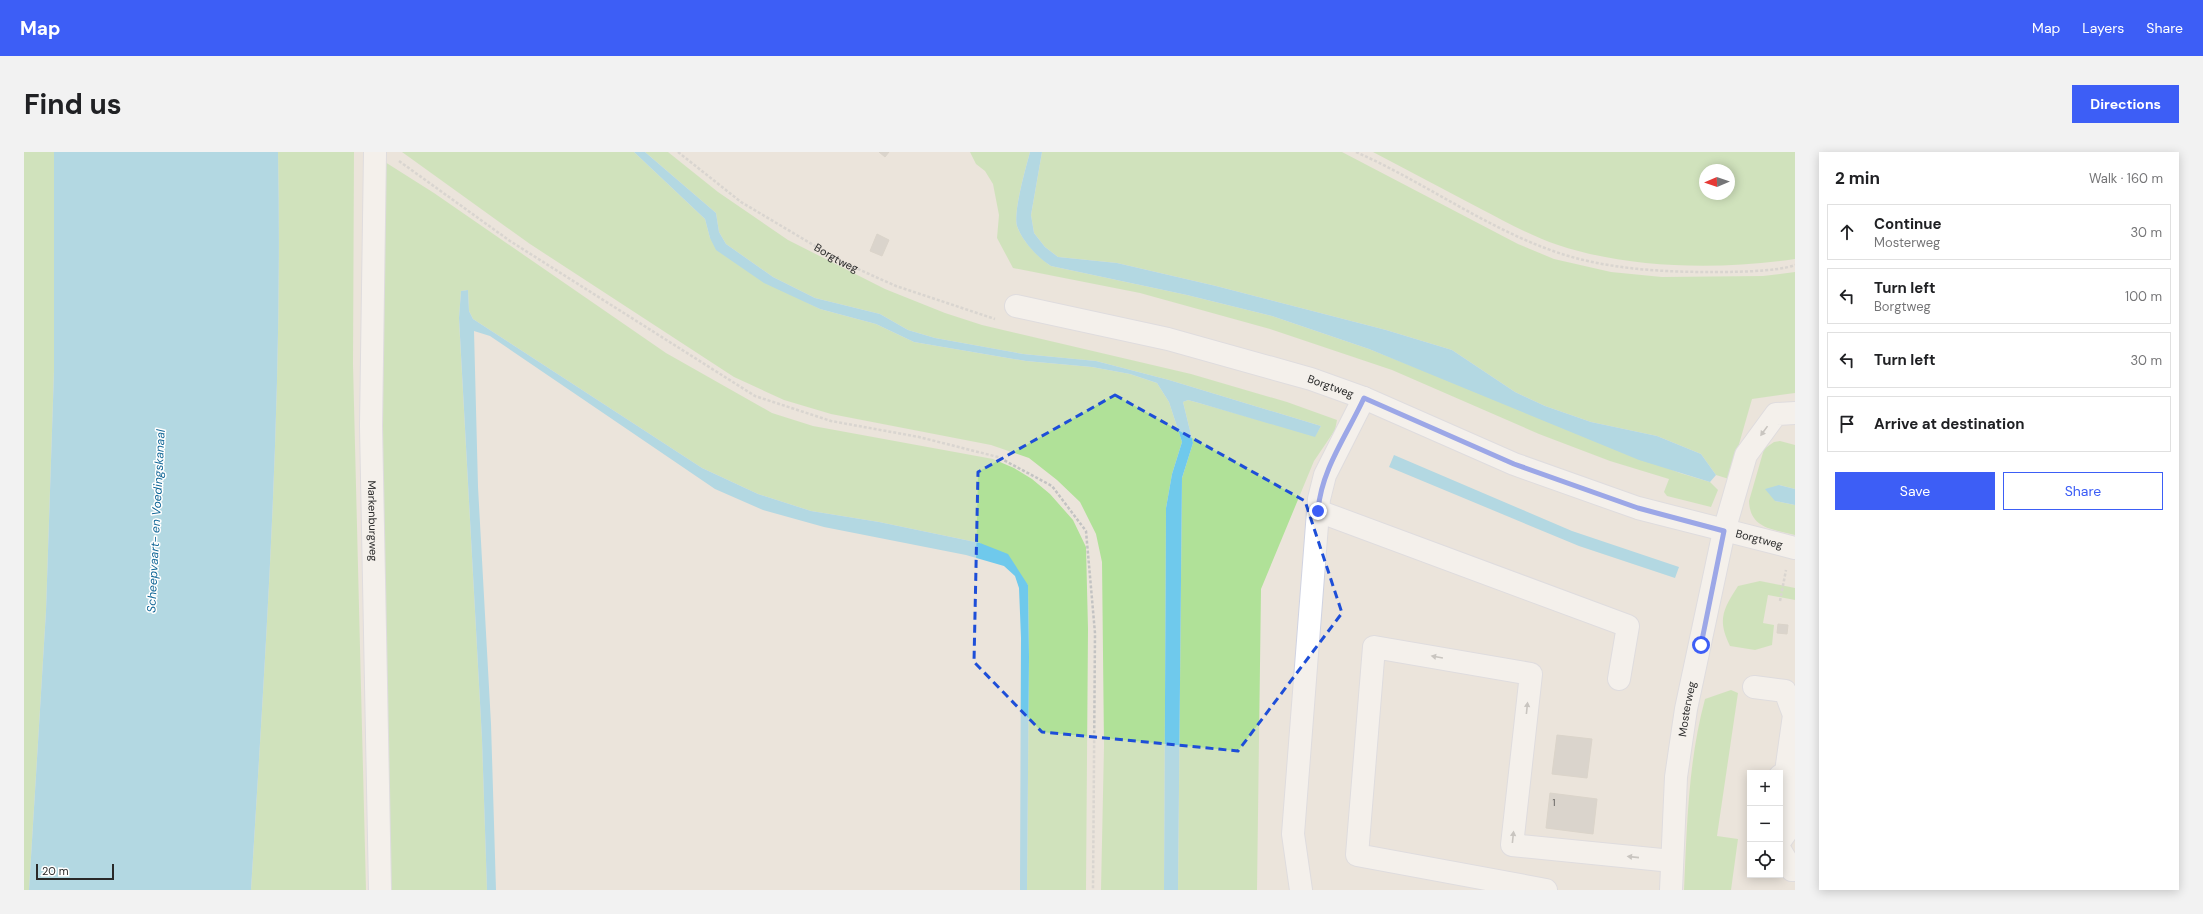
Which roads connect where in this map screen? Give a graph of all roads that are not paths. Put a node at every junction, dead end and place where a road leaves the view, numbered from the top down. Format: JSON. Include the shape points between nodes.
{"nodes":[{"id":1,"x":374,"y":152,"type":"edge"},
{"id":2,"x":1016,"y":306,"type":"dead end"},
{"id":3,"x":1364,"y":398,"type":"junction"},
{"id":4,"x":1795,"y":413,"type":"edge"},
{"id":5,"x":1318,"y":511,"type":"junction"},
{"id":6,"x":1724,"y":531,"type":"junction"},
{"id":7,"x":1795,"y":548,"type":"edge"},
{"id":8,"x":1619,"y":679,"type":"dead end"},
{"id":9,"x":1754,"y":687,"type":"dead end"},
{"id":10,"x":1783,"y":774,"type":"edge"},
{"id":11,"x":1783,"y":836,"type":"edge"},
{"id":12,"x":1783,"y":855,"type":"edge"},
{"id":13,"x":1672,"y":861,"type":"junction"},
{"id":14,"x":1795,"y":870,"type":"edge"},
{"id":15,"x":380,"y":890,"type":"edge"},
{"id":16,"x":1301,"y":890,"type":"edge"},
{"id":17,"x":1546,"y":890,"type":"edge"},
{"id":18,"x":1671,"y":890,"type":"edge"}],
"edges":[{"from":1,"to":15,"type":"street","name":"Markenburgweg","via":[[371,426]]},
{"from":2,"to":3,"type":"street","name":"Borgtweg","via":[[1168,339],[1311,379]]},
{"from":3,"to":5,"type":"street","via":[[1326,475]]},
{"from":3,"to":6,"type":"street","name":"Borgtweg","via":[[1514,464],[1638,508]]},
{"from":4,"to":6,"type":"street","name":"Mosterweg","one_way":true,"via":[[1776,414],[1746,456]]},
{"from":5,"to":8,"type":"street","via":[[1628,626]]},
{"from":5,"to":16,"type":"street","via":[[1293,834]]},
{"from":6,"to":7,"type":"street","name":"Borgtweg"},
{"from":6,"to":13,"type":"street","name":"Mosterweg","via":[[1686,709],[1676,777]]},
{"from":9,"to":10,"type":"street","via":[[1786,690],[1794,714]]},
{"from":10,"to":11,"type":"street","via":[[1792,789],[1787,831]]},
{"from":12,"to":14,"type":"street","via":[[1792,870]]},
{"from":13,"to":17,"type":"street","one_way":true,"via":[[1512,845],[1531,674],[1374,647],[1358,855]]},
{"from":13,"to":18,"type":"street","name":"Mosterweg"}]}
